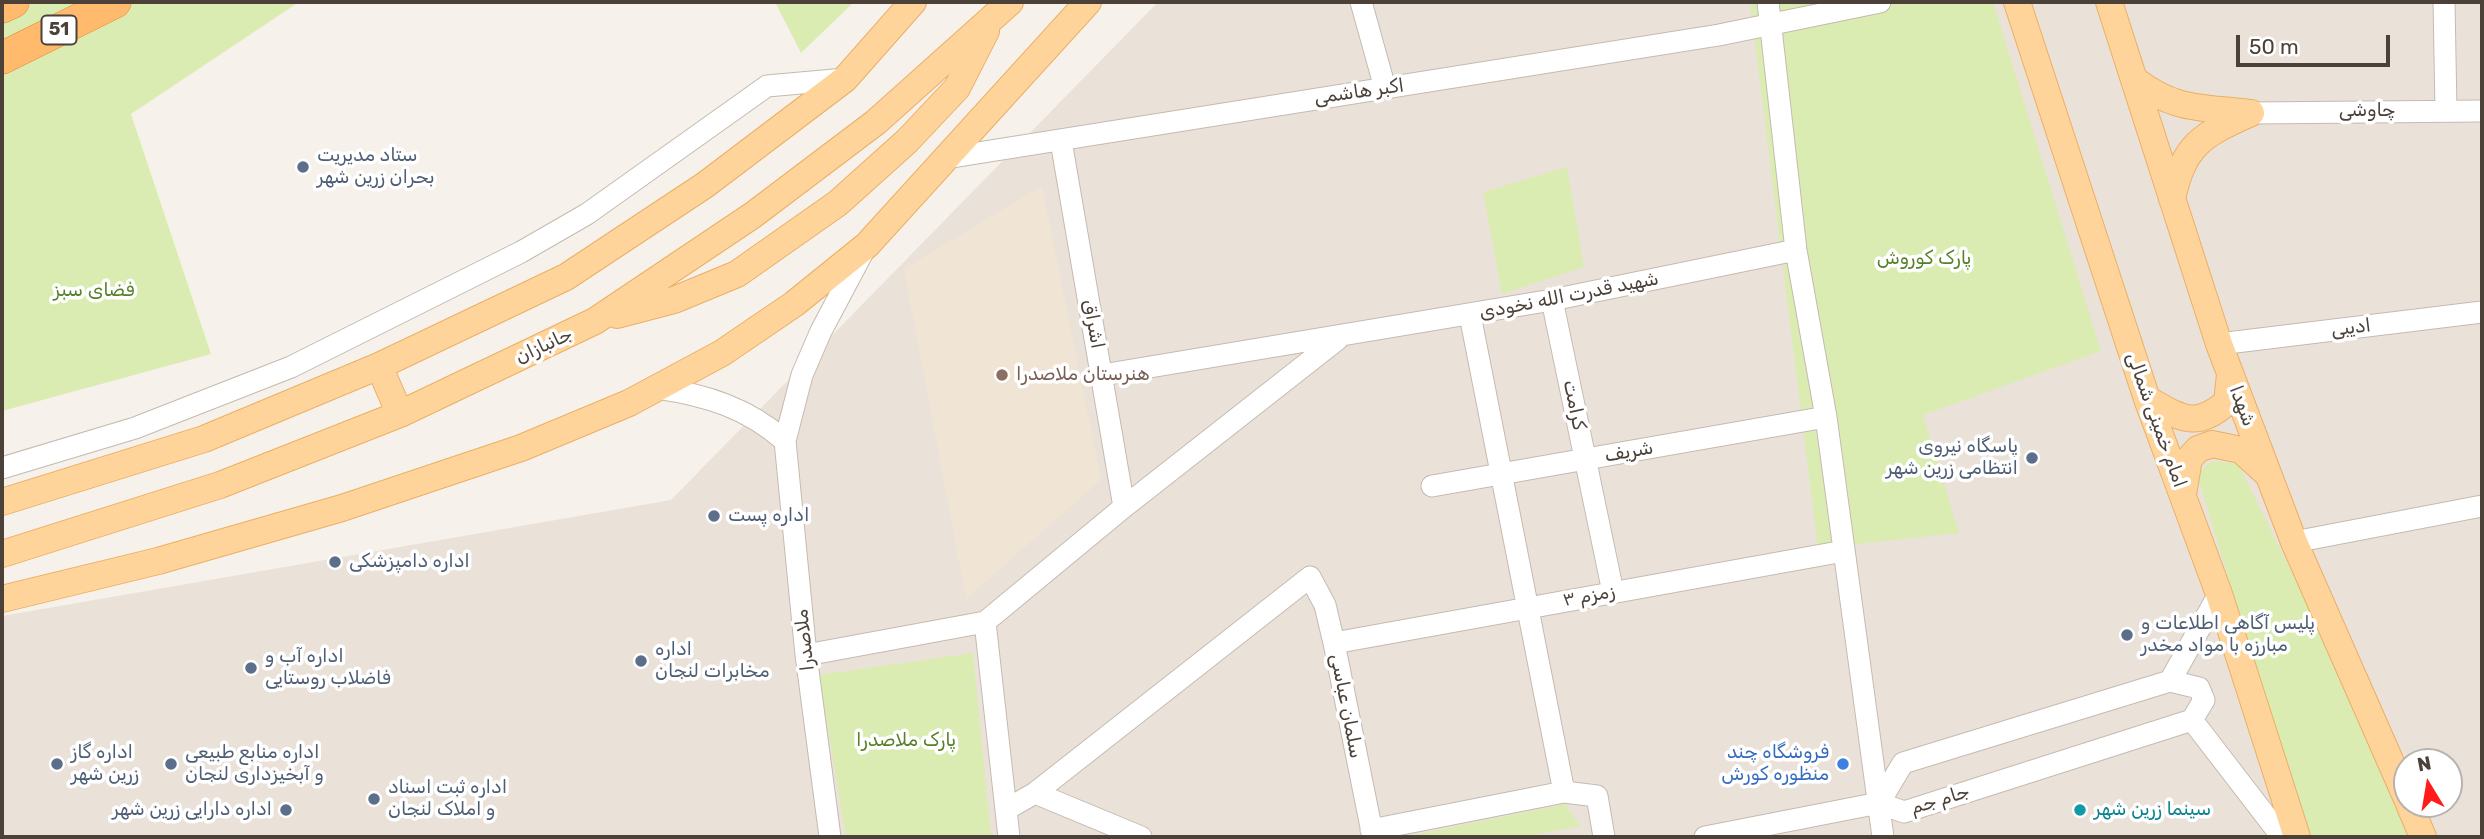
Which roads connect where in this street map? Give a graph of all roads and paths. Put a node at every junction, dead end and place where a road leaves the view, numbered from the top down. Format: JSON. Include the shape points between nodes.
{"nodes":[{"id":1,"x":13,"y":2,"type":"edge"},
{"id":2,"x":115,"y":2,"type":"edge"},
{"id":3,"x":913,"y":2,"type":"edge"},
{"id":4,"x":1088,"y":2,"type":"edge"},
{"id":5,"x":1361,"y":2,"type":"edge"},
{"id":6,"x":1768,"y":2,"type":"edge"},
{"id":7,"x":1881,"y":2,"type":"edge"},
{"id":8,"x":2017,"y":2,"type":"edge"},
{"id":9,"x":2109,"y":2,"type":"edge"},
{"id":10,"x":2444,"y":2,"type":"edge"},
{"id":11,"x":2,"y":7,"type":"edge"},
{"id":12,"x":1001,"y":10,"type":"edge"},
{"id":13,"x":1772,"y":26,"type":"junction"},
{"id":14,"x":2,"y":58,"type":"edge"},
{"id":15,"x":845,"y":79,"type":"junction"},
{"id":16,"x":2136,"y":80,"type":"junction"},
{"id":17,"x":1385,"y":88,"type":"junction"},
{"id":18,"x":2446,"y":111,"type":"junction"},
{"id":19,"x":2482,"y":111,"type":"edge"},
{"id":20,"x":2251,"y":113,"type":"junction"},
{"id":21,"x":1061,"y":141,"type":"junction"},
{"id":22,"x":946,"y":158,"type":"junction"},
{"id":23,"x":2172,"y":201,"type":"junction"},
{"id":24,"x":867,"y":244,"type":"junction"},
{"id":25,"x":1796,"y":250,"type":"junction"},
{"id":26,"x":1552,"y":300,"type":"junction"},
{"id":27,"x":2482,"y":312,"type":"edge"},
{"id":28,"x":1470,"y":315,"type":"junction"},
{"id":29,"x":595,"y":321,"type":"junction"},
{"id":30,"x":1340,"y":337,"type":"junction"},
{"id":31,"x":2219,"y":344,"type":"junction"},
{"id":32,"x":379,"y":366,"type":"junction"},
{"id":33,"x":1102,"y":375,"type":"junction"},
{"id":34,"x":2231,"y":375,"type":"junction"},
{"id":35,"x":657,"y":388,"type":"junction"},
{"id":36,"x":2147,"y":400,"type":"junction"},
{"id":37,"x":400,"y":414,"type":"junction"},
{"id":38,"x":1826,"y":416,"type":"junction"},
{"id":39,"x":785,"y":441,"type":"junction"},
{"id":40,"x":1585,"y":460,"type":"junction"},
{"id":41,"x":2,"y":468,"type":"edge"},
{"id":42,"x":1501,"y":475,"type":"junction"},
{"id":43,"x":2269,"y":476,"type":"junction"},
{"id":44,"x":1432,"y":486,"type":"dead end"},
{"id":45,"x":2183,"y":495,"type":"junction"},
{"id":46,"x":2,"y":502,"type":"edge"},
{"id":47,"x":2482,"y":506,"type":"edge"},
{"id":48,"x":1124,"y":507,"type":"junction"},
{"id":49,"x":2294,"y":542,"type":"junction"},
{"id":50,"x":1844,"y":551,"type":"junction"},
{"id":51,"x":2,"y":554,"type":"edge"},
{"id":52,"x":1613,"y":592,"type":"junction"},
{"id":53,"x":2220,"y":594,"type":"junction"},
{"id":54,"x":2,"y":599,"type":"edge"},
{"id":55,"x":1527,"y":607,"type":"junction"},
{"id":56,"x":985,"y":622,"type":"junction"},
{"id":57,"x":1334,"y":643,"type":"junction"},
{"id":58,"x":806,"y":655,"type":"junction"},
{"id":59,"x":2170,"y":681,"type":"junction"},
{"id":60,"x":2192,"y":720,"type":"junction"},
{"id":61,"x":2393,"y":767,"type":"edge"},
{"id":62,"x":1564,"y":792,"type":"junction"},
{"id":63,"x":1035,"y":793,"type":"junction"},
{"id":64,"x":1879,"y":803,"type":"junction"},
{"id":65,"x":1007,"y":810,"type":"junction"},
{"id":66,"x":2415,"y":818,"type":"edge"},
{"id":67,"x":825,"y":832,"type":"edge"},
{"id":68,"x":1372,"y":834,"type":"edge"},
{"id":69,"x":1009,"y":837,"type":"edge"},
{"id":70,"x":1141,"y":837,"type":"edge"},
{"id":71,"x":1604,"y":837,"type":"edge"},
{"id":72,"x":1705,"y":837,"type":"edge"},
{"id":73,"x":1883,"y":837,"type":"edge"},
{"id":74,"x":2282,"y":837,"type":"edge"},
{"id":75,"x":2297,"y":837,"type":"edge"},
{"id":76,"x":2423,"y":837,"type":"edge"}],
"edges":[{"from":1,"to":11,"type":"highway"},
{"from":2,"to":14,"type":"highway","number":"51"},
{"from":3,"to":15,"type":"main road"},
{"from":4,"to":22,"type":"main road"},
{"from":5,"to":17,"type":"street"},
{"from":6,"to":13,"type":"street"},
{"from":7,"to":13,"type":"street","name":"اکبر هاشمی"},
{"from":8,"to":36,"type":"main road","name":"امام خمینی شمالی"},
{"from":9,"to":16,"type":"main road","name":"شهدا"},
{"from":10,"to":18,"type":"street"},
{"from":12,"to":29,"type":"main road","name":"جانبازان","via":[[876,122],[752,215]]},
{"from":12,"to":29,"type":"main road","via":[[957,88],[838,203],[737,274],[674,300]]},
{"from":13,"to":17,"type":"street","name":"اکبر هاشمی"},
{"from":13,"to":25,"type":"street"},
{"from":15,"to":32,"type":"main road","via":[[705,185],[566,277]]},
{"from":15,"to":41,"type":"street","via":[[767,86],[587,214],[291,367],[135,428]]},
{"from":16,"to":20,"type":"main road","via":[[2159,98],[2183,105]]},
{"from":16,"to":23,"type":"main road","name":"شهدا"},
{"from":17,"to":21,"type":"street","name":"اکبر هاشمی"},
{"from":18,"to":19,"type":"street","name":"چاوشی"},
{"from":18,"to":20,"type":"street","name":"چاوشی"},
{"from":20,"to":23,"type":"main road","via":[[2213,130],[2196,146],[2179,167]]},
{"from":21,"to":22,"type":"street","name":"اکبر هاشمی"},
{"from":21,"to":33,"type":"street","name":"اشراق"},
{"from":22,"to":24,"type":"main road"},
{"from":23,"to":31,"type":"main road","name":"شهدا"},
{"from":24,"to":35,"type":"main road","via":[[794,304],[733,346]]},
{"from":24,"to":39,"type":"street","via":[[802,375]]},
{"from":25,"to":26,"type":"street","name":"شهید قدرت الله نخودی"},
{"from":25,"to":38,"type":"street"},
{"from":26,"to":28,"type":"street","name":"شهید قدرت الله نخودی"},
{"from":26,"to":40,"type":"street","name":"کرامت"},
{"from":27,"to":31,"type":"street","name":"ادیبی"},
{"from":28,"to":30,"type":"street","name":"شهید قدرت الله نخودی"},
{"from":28,"to":42,"type":"street"},
{"from":29,"to":37,"type":"main road","name":"جانبازان"},
{"from":30,"to":33,"type":"street","name":"شهید قدرت الله نخودی"},
{"from":30,"to":48,"type":"street"},
{"from":31,"to":34,"type":"main road","name":"شهدا"},
{"from":32,"to":37,"type":"main road"},
{"from":32,"to":46,"type":"main road","via":[[204,439]]},
{"from":33,"to":48,"type":"street","name":"اشراق"},
{"from":34,"to":36,"type":"main road","via":[[2227,402],[2211,416],[2192,420]]},
{"from":34,"to":43,"type":"main road","name":"شهدا"},
{"from":35,"to":39,"type":"street","via":[[691,393],[745,411]]},
{"from":35,"to":54,"type":"main road","via":[[521,448],[342,508],[158,561]]},
{"from":36,"to":45,"type":"main road","name":"امام خمینی شمالی"},
{"from":37,"to":51,"type":"main road","name":"جانبازان","via":[[220,485]]},
{"from":38,"to":40,"type":"street","name":"شریف"},
{"from":38,"to":50,"type":"street"},
{"from":39,"to":58,"type":"street","name":"ملاصدرا"},
{"from":40,"to":42,"type":"street","name":"شریف"},
{"from":40,"to":52,"type":"street","name":"کرامت"},
{"from":42,"to":44,"type":"street","name":"شریف"},
{"from":42,"to":55,"type":"street"},
{"from":43,"to":45,"type":"main road","via":[[2241,450],[2212,444],[2189,459]]},
{"from":43,"to":49,"type":"main road","name":"شهدا"},
{"from":45,"to":53,"type":"main road","name":"امام خمینی شمالی"},
{"from":47,"to":49,"type":"street"},
{"from":48,"to":56,"type":"street"},
{"from":49,"to":61,"type":"main road","name":"شهدا"},
{"from":50,"to":52,"type":"street","name":"زمزم ۳"},
{"from":50,"to":64,"type":"street"},
{"from":52,"to":55,"type":"street","name":"زمزم ۳"},
{"from":53,"to":59,"type":"street"},
{"from":53,"to":75,"type":"main road","name":"امام خمینی شمالی"},
{"from":55,"to":57,"type":"street","name":"زمزم ۳"},
{"from":55,"to":62,"type":"street"},
{"from":56,"to":58,"type":"street"},
{"from":56,"to":65,"type":"street"},
{"from":57,"to":63,"type":"street","name":"سلمان عباسی","via":[[1325,606],[1310,577]]},
{"from":57,"to":68,"type":"street","name":"سلمان عباسی"},
{"from":58,"to":67,"type":"street","name":"ملاصدرا"},
{"from":59,"to":60,"type":"street","via":[[2199,688],[2204,701]]},
{"from":59,"to":64,"type":"street","name":"جام جم","via":[[1903,763]]},
{"from":60,"to":64,"type":"street","name":"جام جم","via":[[1904,812]]},
{"from":60,"to":74,"type":"street"},
{"from":62,"to":68,"type":"street"},
{"from":62,"to":71,"type":"street","via":[[1597,796]]},
{"from":63,"to":65,"type":"street"},
{"from":63,"to":70,"type":"street"},
{"from":64,"to":72,"type":"street"},
{"from":64,"to":73,"type":"street"},
{"from":65,"to":69,"type":"street"},
{"from":66,"to":76,"type":"main road"}]}
